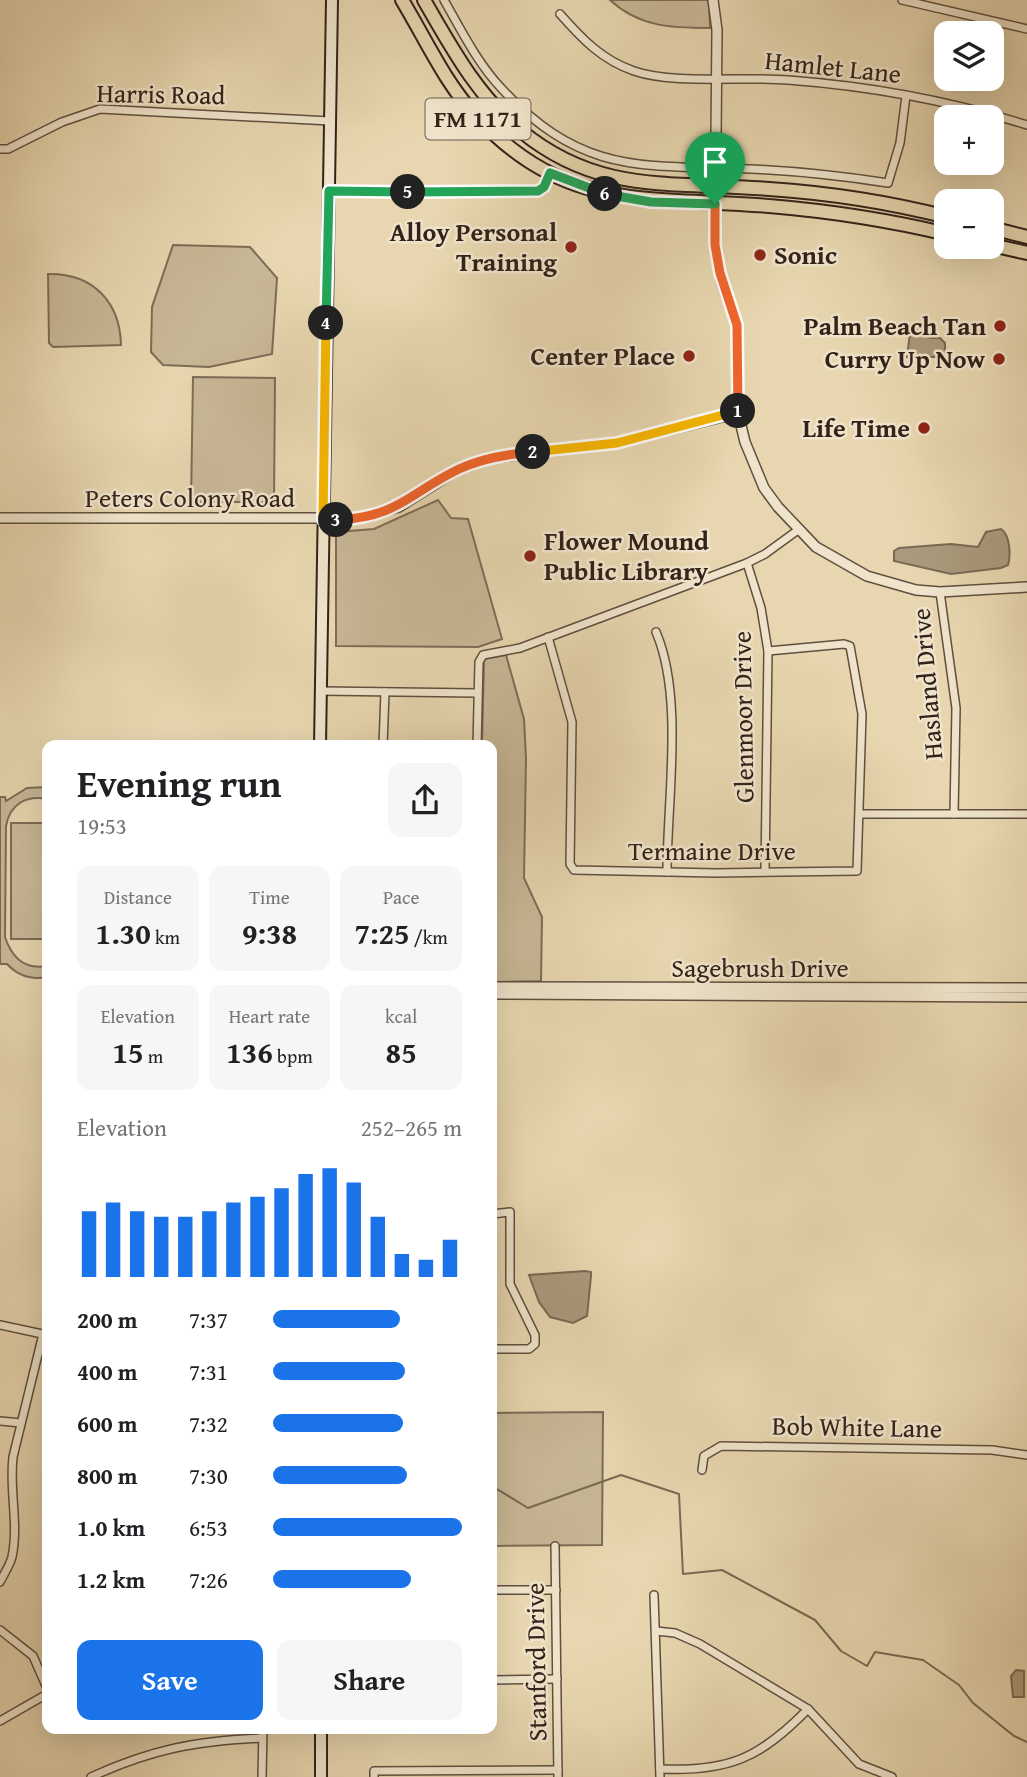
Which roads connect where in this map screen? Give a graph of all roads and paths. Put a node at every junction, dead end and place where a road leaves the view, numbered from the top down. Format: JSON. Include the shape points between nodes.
{"nodes":[{"id":1,"x":332,"y":0,"type":"edge"},
{"id":2,"x":402,"y":0,"type":"edge"},
{"id":3,"x":424,"y":0,"type":"edge"},
{"id":4,"x":444,"y":0,"type":"edge"},
{"id":5,"x":713,"y":0,"type":"edge"},
{"id":6,"x":902,"y":0,"type":"edge"},
{"id":7,"x":559,"y":14,"type":"dead end"},
{"id":8,"x":1027,"y":29,"type":"edge"},
{"id":9,"x":465,"y":68,"type":"junction"},
{"id":10,"x":716,"y":77,"type":"junction"},
{"id":11,"x":450,"y":80,"type":"junction"},
{"id":12,"x":906,"y":96,"type":"junction"},
{"id":13,"x":330,"y":121,"type":"junction"},
{"id":14,"x":1027,"y":125,"type":"edge"},
{"id":15,"x":0,"y":149,"type":"edge"},
{"id":16,"x":715,"y":167,"type":"junction"},
{"id":17,"x":550,"y":173,"type":"junction"},
{"id":18,"x":715,"y":186,"type":"junction"},
{"id":19,"x":329,"y":191,"type":"junction"},
{"id":20,"x":715,"y":204,"type":"junction"},
{"id":21,"x":934,"y":214,"type":"edge"},
{"id":22,"x":934,"y":231,"type":"edge"},
{"id":23,"x":1004,"y":231,"type":"edge"},
{"id":24,"x":1024,"y":236,"type":"edge"},
{"id":25,"x":1004,"y":248,"type":"edge"},
{"id":26,"x":1022,"y":252,"type":"edge"},
{"id":27,"x":738,"y":413,"type":"junction"},
{"id":28,"x":0,"y":518,"type":"edge"},
{"id":29,"x":323,"y":520,"type":"junction"},
{"id":30,"x":798,"y":530,"type":"junction"},
{"id":31,"x":747,"y":563,"type":"junction"},
{"id":32,"x":1027,"y":587,"type":"edge"},
{"id":33,"x":940,"y":592,"type":"junction"},
{"id":34,"x":656,"y":632,"type":"dead end"},
{"id":35,"x":548,"y":637,"type":"junction"},
{"id":36,"x":768,"y":651,"type":"junction"},
{"id":37,"x":321,"y":691,"type":"junction"},
{"id":38,"x":385,"y":692,"type":"junction"},
{"id":39,"x":477,"y":693,"type":"junction"},
{"id":40,"x":320,"y":740,"type":"edge"},
{"id":41,"x":383,"y":740,"type":"edge"},
{"id":42,"x":477,"y":740,"type":"edge"},
{"id":43,"x":860,"y":814,"type":"junction"},
{"id":44,"x":954,"y":814,"type":"junction"},
{"id":45,"x":1027,"y":814,"type":"edge"},
{"id":46,"x":667,"y":872,"type":"junction"},
{"id":47,"x":765,"y":872,"type":"junction"},
{"id":48,"x":497,"y":987,"type":"edge"},
{"id":49,"x":1027,"y":988,"type":"edge"},
{"id":50,"x":604,"y":991,"type":"junction"},
{"id":51,"x":497,"y":994,"type":"edge"},
{"id":52,"x":1027,"y":997,"type":"edge"},
{"id":53,"x":497,"y":1213,"type":"edge"},
{"id":54,"x":0,"y":1325,"type":"edge"},
{"id":55,"x":42,"y":1333,"type":"edge"},
{"id":56,"x":42,"y":1345,"type":"edge"},
{"id":57,"x":497,"y":1349,"type":"edge"},
{"id":58,"x":0,"y":1421,"type":"edge"},
{"id":59,"x":21,"y":1423,"type":"junction"},
{"id":60,"x":1027,"y":1455,"type":"edge"},
{"id":61,"x":702,"y":1470,"type":"dead end"},
{"id":62,"x":555,"y":1546,"type":"dead end"},
{"id":63,"x":0,"y":1582,"type":"edge"},
{"id":64,"x":497,"y":1590,"type":"edge"},
{"id":65,"x":556,"y":1590,"type":"junction"},
{"id":66,"x":654,"y":1595,"type":"dead end"},
{"id":67,"x":0,"y":1630,"type":"edge"},
{"id":68,"x":656,"y":1631,"type":"junction"},
{"id":69,"x":42,"y":1677,"type":"edge"},
{"id":70,"x":557,"y":1679,"type":"junction"},
{"id":71,"x":497,"y":1680,"type":"edge"},
{"id":72,"x":42,"y":1697,"type":"edge"},
{"id":73,"x":808,"y":1709,"type":"junction"},
{"id":74,"x":0,"y":1721,"type":"edge"},
{"id":75,"x":262,"y":1734,"type":"edge"},
{"id":76,"x":321,"y":1734,"type":"edge"},
{"id":77,"x":262,"y":1738,"type":"junction"},
{"id":78,"x":558,"y":1773,"type":"edge"},
{"id":79,"x":660,"y":1773,"type":"edge"},
{"id":80,"x":374,"y":1774,"type":"edge"},
{"id":81,"x":91,"y":1777,"type":"edge"},
{"id":82,"x":262,"y":1777,"type":"edge"},
{"id":83,"x":321,"y":1777,"type":"edge"},
{"id":84,"x":892,"y":1777,"type":"edge"}],
"edges":[{"from":1,"to":13,"type":"main road"},
{"from":2,"to":11,"type":"main road","number":"FM 1171"},
{"from":3,"to":9,"type":"main road","number":"FM 1171"},
{"from":4,"to":16,"type":"street","via":[[500,88],[564,140],[633,165]]},
{"from":5,"to":10,"type":"street"},
{"from":6,"to":8,"type":"street"},
{"from":7,"to":10,"type":"street","name":"Hamlet Lane","via":[[589,47],[636,72]]},
{"from":9,"to":11,"type":"main road"},
{"from":9,"to":18,"type":"main road","number":"FM 1171","via":[[523,133],[583,167],[648,184]]},
{"from":10,"to":12,"type":"street","name":"Hamlet Lane","via":[[788,80]]},
{"from":10,"to":16,"type":"street"},
{"from":11,"to":17,"type":"main road","number":"FM 1171","via":[[462,101],[496,137]]},
{"from":12,"to":14,"type":"street","name":"Hamlet Lane"},
{"from":12,"to":16,"type":"street","via":[[900,143],[888,183]]},
{"from":13,"to":15,"type":"street","name":"Harris Road","via":[[100,109]]},
{"from":13,"to":19,"type":"main road"},
{"from":16,"to":18,"type":"street"},
{"from":17,"to":19,"type":"street","via":[[544,187],[530,192]]},
{"from":17,"to":20,"type":"main road","number":"FM 1171","via":[[617,197]]},
{"from":18,"to":20,"type":"street"},
{"from":18,"to":21,"type":"main road","number":"FM 1171","via":[[828,194]]},
{"from":19,"to":29,"type":"main road"},
{"from":20,"to":22,"type":"main road","number":"FM 1171","via":[[853,215]]},
{"from":20,"to":27,"type":"street","via":[[718,264],[737,325]]},
{"from":23,"to":24,"type":"main road"},
{"from":24,"to":26,"type":"main road"},
{"from":25,"to":26,"type":"main road"},
{"from":27,"to":29,"type":"street","name":"Peters Colony Road","via":[[617,443],[491,458],[457,470],[389,511]]},
{"from":27,"to":30,"type":"street","via":[[760,480]]},
{"from":28,"to":29,"type":"street","name":"Peters Colony Road"},
{"from":29,"to":37,"type":"main road"},
{"from":30,"to":31,"type":"street"},
{"from":30,"to":33,"type":"street","via":[[816,547],[867,576]]},
{"from":31,"to":35,"type":"street"},
{"from":31,"to":36,"type":"street","name":"Glenmoor Drive"},
{"from":32,"to":33,"type":"street"},
{"from":33,"to":44,"type":"street","name":"Hasland Drive","via":[[956,708]]},
{"from":34,"to":46,"type":"street","via":[[670,694]]},
{"from":35,"to":39,"type":"street","via":[[483,655]]},
{"from":35,"to":46,"type":"street","name":"Termaine Drive","via":[[572,722],[570,864],[575,870]]},
{"from":36,"to":43,"type":"street","via":[[850,646],[862,714]]},
{"from":36,"to":47,"type":"street","name":"Glenmoor Drive"},
{"from":37,"to":38,"type":"street"},
{"from":37,"to":40,"type":"main road"},
{"from":38,"to":39,"type":"street"},
{"from":38,"to":41,"type":"street"},
{"from":39,"to":42,"type":"street"},
{"from":43,"to":44,"type":"street"},
{"from":43,"to":47,"type":"street","name":"Termaine Drive","via":[[857,871]]},
{"from":44,"to":45,"type":"street"},
{"from":46,"to":47,"type":"street","name":"Termaine Drive"},
{"from":48,"to":50,"type":"street","name":"Sagebrush Drive"},
{"from":49,"to":50,"type":"street","name":"Sagebrush Drive"},
{"from":50,"to":51,"type":"street","name":"Sagebrush Drive"},
{"from":50,"to":52,"type":"street","name":"Sagebrush Drive"},
{"from":53,"to":57,"type":"street","via":[[510,1212],[510,1284],[535,1335],[535,1345],[528,1349]]},
{"from":54,"to":55,"type":"street"},
{"from":56,"to":59,"type":"street"},
{"from":58,"to":59,"type":"street"},
{"from":59,"to":63,"type":"street","via":[[11,1475],[16,1529],[12,1560]]},
{"from":60,"to":61,"type":"street","name":"Bob White Lane","via":[[992,1450],[721,1446],[704,1456]]},
{"from":62,"to":65,"type":"street","name":"Stanford Drive"},
{"from":64,"to":65,"type":"street"},
{"from":65,"to":70,"type":"street","name":"Stanford Drive"},
{"from":66,"to":68,"type":"street"},
{"from":67,"to":69,"type":"street","via":[[33,1656]]},
{"from":68,"to":73,"type":"street","via":[[700,1644]]},
{"from":68,"to":79,"type":"street"},
{"from":70,"to":71,"type":"street"},
{"from":70,"to":78,"type":"street","name":"Stanford Drive"},
{"from":72,"to":74,"type":"street"},
{"from":73,"to":79,"type":"street","via":[[780,1737],[727,1765]]},
{"from":73,"to":84,"type":"street","via":[[859,1764]]},
{"from":75,"to":77,"type":"street"},
{"from":76,"to":83,"type":"main road"},
{"from":77,"to":81,"type":"street","via":[[203,1741],[142,1756]]},
{"from":77,"to":82,"type":"street"},
{"from":78,"to":80,"type":"street"}]}
